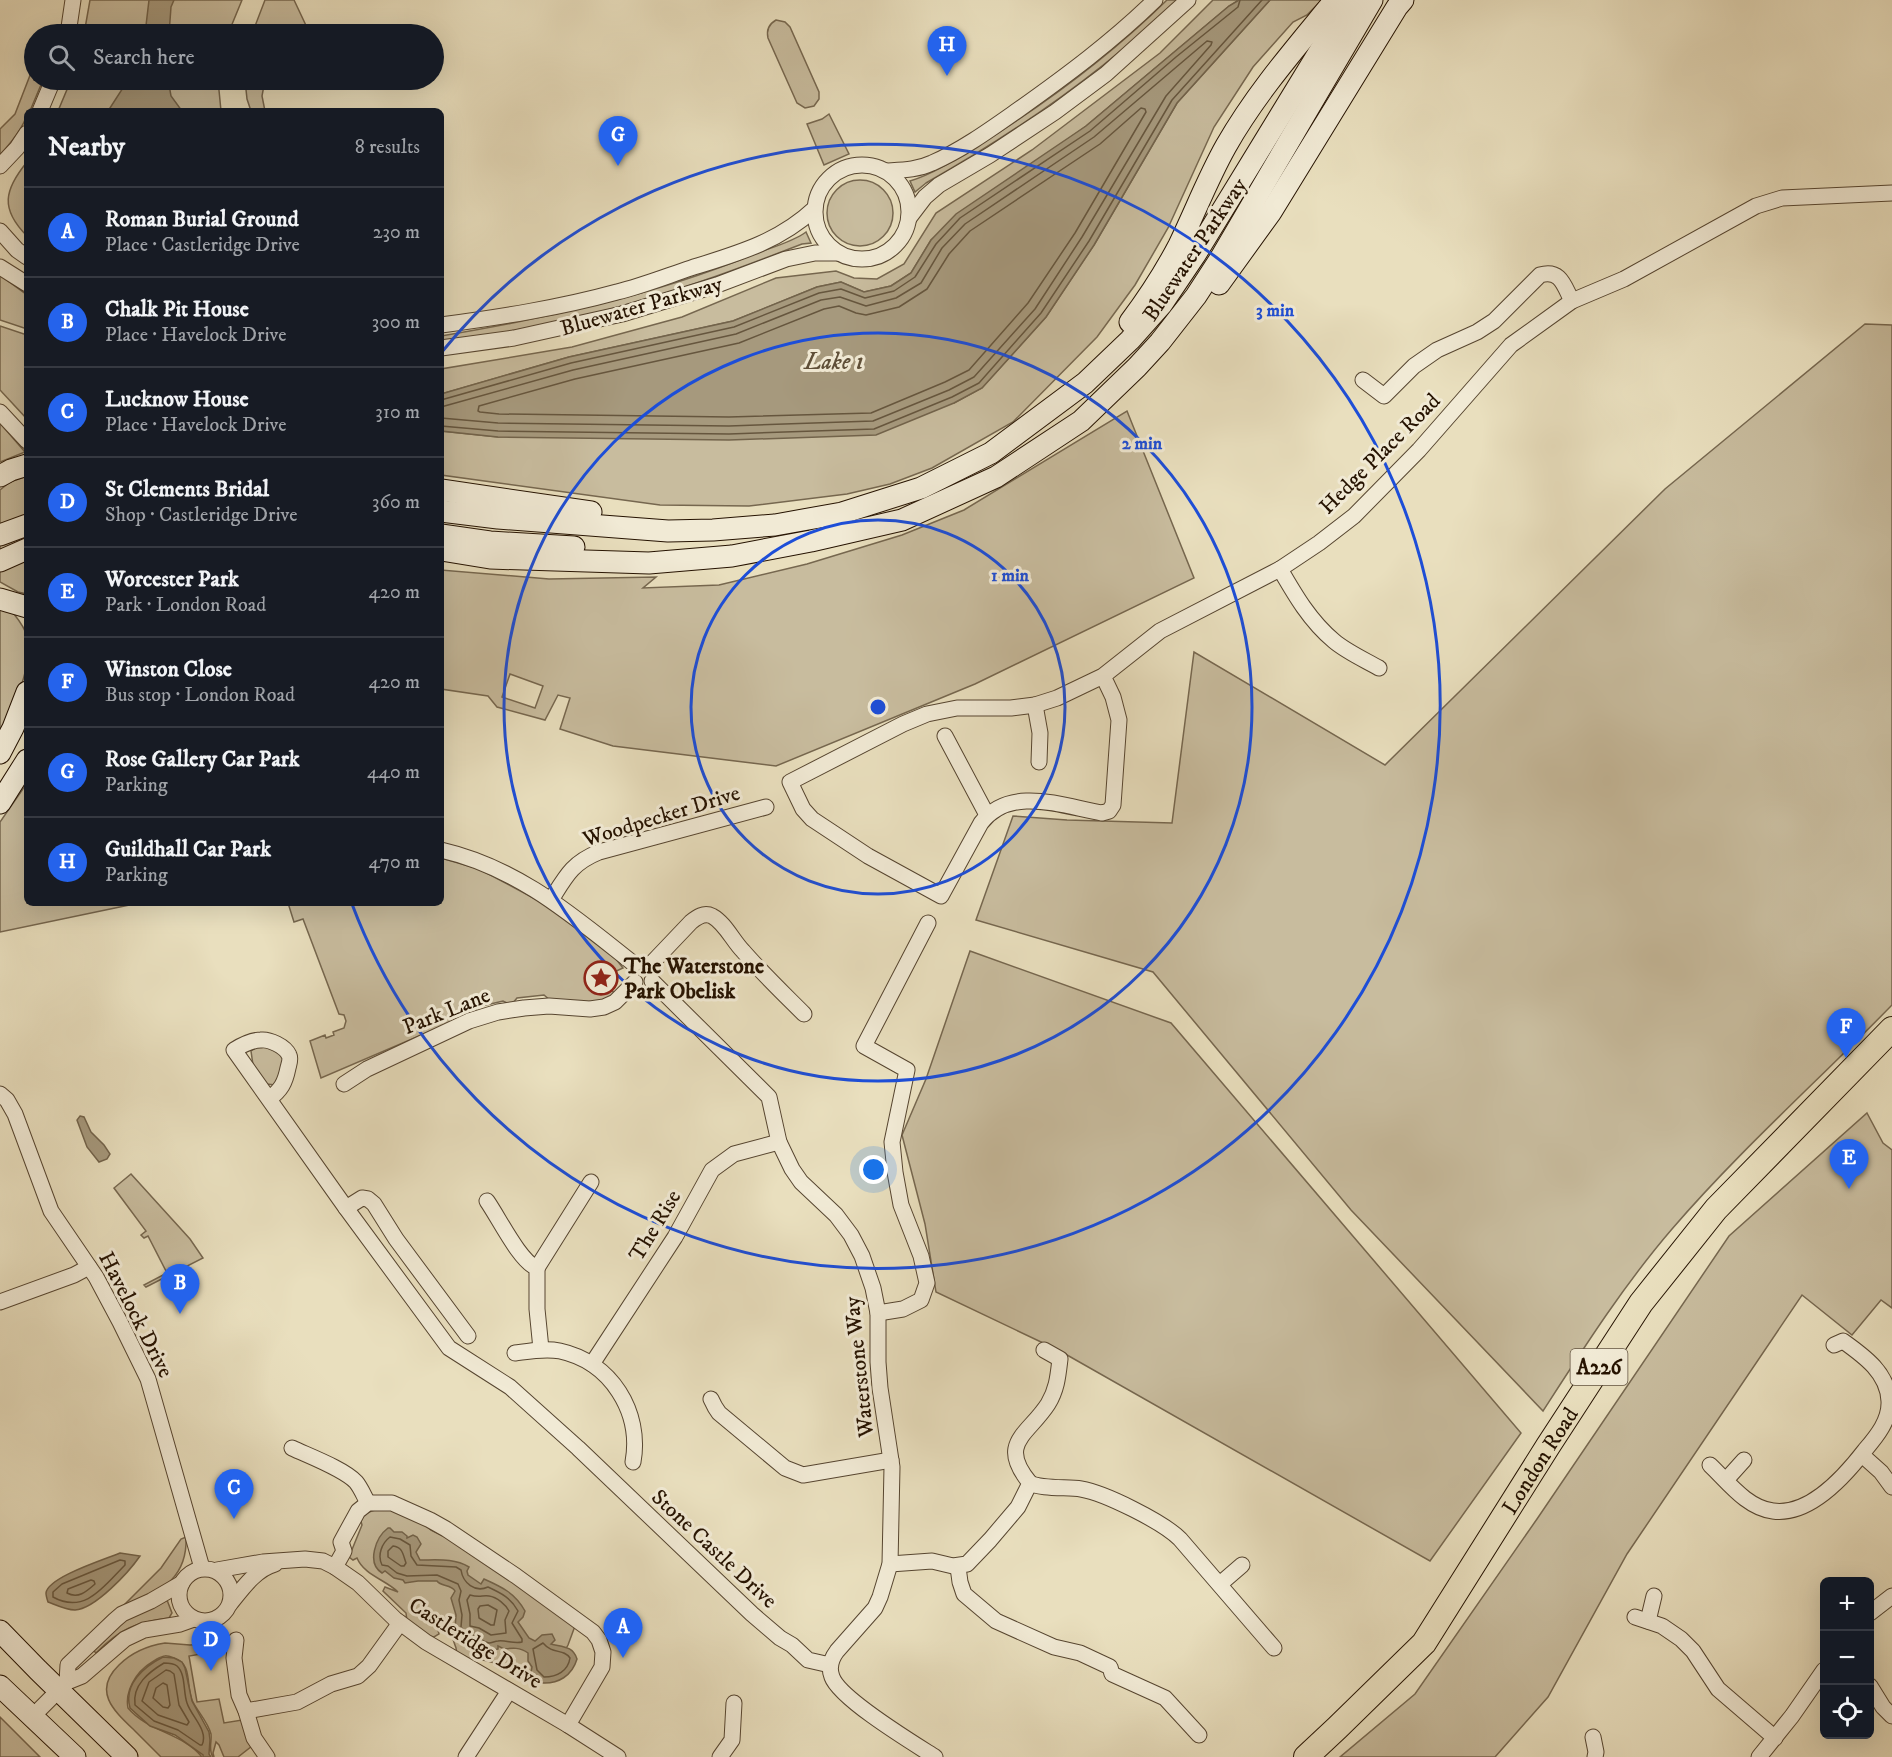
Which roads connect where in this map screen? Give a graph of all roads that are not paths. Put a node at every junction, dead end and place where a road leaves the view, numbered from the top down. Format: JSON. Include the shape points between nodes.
{"nodes":[{"id":1,"x":73,"y":0,"type":"edge"},
{"id":2,"x":1155,"y":0,"type":"edge"},
{"id":3,"x":1188,"y":0,"type":"edge"},
{"id":4,"x":1333,"y":0,"type":"edge"},
{"id":5,"x":1351,"y":0,"type":"edge"},
{"id":6,"x":1372,"y":0,"type":"edge"},
{"id":7,"x":1403,"y":0,"type":"edge"},
{"id":8,"x":69,"y":24,"type":"edge"},
{"id":9,"x":1340,"y":35,"type":"junction"},
{"id":10,"x":49,"y":90,"type":"edge"},
{"id":11,"x":41,"y":108,"type":"edge"},
{"id":12,"x":24,"y":137,"type":"edge"},
{"id":13,"x":1,"y":169,"type":"edge"},
{"id":14,"x":886,"y":171,"type":"junction"},
{"id":15,"x":1892,"y":193,"type":"edge"},
{"id":16,"x":814,"y":209,"type":"junction"},
{"id":17,"x":909,"y":218,"type":"junction"},
{"id":18,"x":0,"y":231,"type":"edge"},
{"id":19,"x":838,"y":253,"type":"junction"},
{"id":20,"x":24,"y":255,"type":"edge"},
{"id":21,"x":0,"y":267,"type":"edge"},
{"id":22,"x":24,"y":282,"type":"edge"},
{"id":23,"x":1572,"y":302,"type":"junction"},
{"id":24,"x":444,"y":325,"type":"edge"},
{"id":25,"x":444,"y":348,"type":"edge"},
{"id":26,"x":1364,"y":380,"type":"dead end"},
{"id":27,"x":1085,"y":383,"type":"junction"},
{"id":28,"x":0,"y":412,"type":"edge"},
{"id":29,"x":1081,"y":421,"type":"junction"},
{"id":30,"x":24,"y":438,"type":"edge"},
{"id":31,"x":24,"y":466,"type":"edge"},
{"id":32,"x":0,"y":476,"type":"edge"},
{"id":33,"x":444,"y":490,"type":"edge"},
{"id":34,"x":444,"y":511,"type":"edge"},
{"id":35,"x":24,"y":526,"type":"edge"},
{"id":36,"x":713,"y":530,"type":"junction"},
{"id":37,"x":0,"y":535,"type":"edge"},
{"id":38,"x":444,"y":535,"type":"edge"},
{"id":39,"x":811,"y":541,"type":"junction"},
{"id":40,"x":24,"y":550,"type":"edge"},
{"id":41,"x":444,"y":550,"type":"edge"},
{"id":42,"x":0,"y":561,"type":"edge"},
{"id":43,"x":1280,"y":569,"type":"junction"},
{"id":44,"x":0,"y":599,"type":"edge"},
{"id":45,"x":24,"y":608,"type":"edge"},
{"id":46,"x":1379,"y":668,"type":"dead end"},
{"id":47,"x":1103,"y":676,"type":"junction"},
{"id":48,"x":24,"y":700,"type":"edge"},
{"id":49,"x":1035,"y":705,"type":"junction"},
{"id":50,"x":945,"y":736,"type":"dead end"},
{"id":51,"x":0,"y":753,"type":"edge"},
{"id":52,"x":1039,"y":762,"type":"dead end"},
{"id":53,"x":24,"y":765,"type":"edge"},
{"id":54,"x":0,"y":803,"type":"edge"},
{"id":55,"x":766,"y":807,"type":"dead end"},
{"id":56,"x":987,"y":815,"type":"junction"},
{"id":57,"x":444,"y":851,"type":"edge"},
{"id":58,"x":551,"y":900,"type":"junction"},
{"id":59,"x":928,"y":923,"type":"dead end"},
{"id":60,"x":652,"y":963,"type":"junction"},
{"id":61,"x":634,"y":964,"type":"junction"},
{"id":62,"x":652,"y":981,"type":"junction"},
{"id":63,"x":635,"y":982,"type":"junction"},
{"id":64,"x":804,"y":1014,"type":"dead end"},
{"id":65,"x":1892,"y":1029,"type":"edge"},
{"id":66,"x":344,"y":1084,"type":"dead end"},
{"id":67,"x":0,"y":1094,"type":"edge"},
{"id":68,"x":269,"y":1099,"type":"dead end"},
{"id":69,"x":779,"y":1142,"type":"junction"},
{"id":70,"x":591,"y":1182,"type":"dead end"},
{"id":71,"x":487,"y":1201,"type":"dead end"},
{"id":72,"x":346,"y":1208,"type":"junction"},
{"id":73,"x":89,"y":1267,"type":"junction"},
{"id":74,"x":537,"y":1268,"type":"junction"},
{"id":75,"x":0,"y":1302,"type":"edge"},
{"id":76,"x":878,"y":1313,"type":"junction"},
{"id":77,"x":468,"y":1336,"type":"dead end"},
{"id":78,"x":1834,"y":1345,"type":"dead end"},
{"id":79,"x":541,"y":1349,"type":"junction"},
{"id":80,"x":1044,"y":1350,"type":"dead end"},
{"id":81,"x":515,"y":1353,"type":"dead end"},
{"id":82,"x":592,"y":1364,"type":"junction"},
{"id":83,"x":711,"y":1399,"type":"dead end"},
{"id":84,"x":292,"y":1448,"type":"dead end"},
{"id":85,"x":1862,"y":1455,"type":"junction"},
{"id":86,"x":891,"y":1460,"type":"junction"},
{"id":87,"x":1744,"y":1460,"type":"dead end"},
{"id":88,"x":633,"y":1462,"type":"dead end"},
{"id":89,"x":1710,"y":1465,"type":"dead end"},
{"id":90,"x":1726,"y":1480,"type":"junction"},
{"id":91,"x":1030,"y":1483,"type":"junction"},
{"id":92,"x":1892,"y":1487,"type":"edge"},
{"id":93,"x":368,"y":1503,"type":"junction"},
{"id":94,"x":281,"y":1562,"type":"junction"},
{"id":95,"x":890,"y":1564,"type":"junction"},
{"id":96,"x":1242,"y":1565,"type":"dead end"},
{"id":97,"x":958,"y":1566,"type":"junction"},
{"id":98,"x":335,"y":1567,"type":"junction"},
{"id":99,"x":209,"y":1569,"type":"junction"},
{"id":100,"x":182,"y":1583,"type":"junction"},
{"id":101,"x":1220,"y":1584,"type":"junction"},
{"id":102,"x":1654,"y":1596,"type":"dead end"},
{"id":103,"x":1892,"y":1596,"type":"edge"},
{"id":104,"x":230,"y":1604,"type":"junction"},
{"id":105,"x":1874,"y":1609,"type":"edge"},
{"id":106,"x":194,"y":1619,"type":"junction"},
{"id":107,"x":400,"y":1623,"type":"junction"},
{"id":108,"x":0,"y":1631,"type":"edge"},
{"id":109,"x":236,"y":1640,"type":"dead end"},
{"id":110,"x":1274,"y":1648,"type":"dead end"},
{"id":111,"x":830,"y":1665,"type":"junction"},
{"id":112,"x":1820,"y":1676,"type":"edge"},
{"id":113,"x":0,"y":1686,"type":"edge"},
{"id":114,"x":63,"y":1686,"type":"junction"},
{"id":115,"x":509,"y":1691,"type":"junction"},
{"id":116,"x":1874,"y":1694,"type":"edge"},
{"id":117,"x":734,"y":1703,"type":"dead end"},
{"id":118,"x":246,"y":1711,"type":"junction"},
{"id":119,"x":1892,"y":1716,"type":"edge"},
{"id":120,"x":32,"y":1717,"type":"junction"},
{"id":121,"x":568,"y":1725,"type":"junction"},
{"id":122,"x":1199,"y":1735,"type":"dead end"},
{"id":123,"x":1593,"y":1737,"type":"dead end"},
{"id":124,"x":1775,"y":1738,"type":"junction"},
{"id":125,"x":75,"y":1757,"type":"edge"},
{"id":126,"x":127,"y":1757,"type":"edge"},
{"id":127,"x":267,"y":1757,"type":"edge"},
{"id":128,"x":465,"y":1757,"type":"edge"},
{"id":129,"x":618,"y":1757,"type":"edge"},
{"id":130,"x":720,"y":1757,"type":"edge"},
{"id":131,"x":935,"y":1757,"type":"edge"},
{"id":132,"x":1306,"y":1757,"type":"edge"},
{"id":133,"x":1595,"y":1757,"type":"edge"},
{"id":134,"x":1759,"y":1757,"type":"edge"}],
"edges":[{"from":1,"to":8,"type":"street"},
{"from":2,"to":14,"type":"street","name":"Bluewater Parkway","via":[[1099,50],[998,124],[930,164]]},
{"from":3,"to":17,"type":"street","name":"Bluewater Parkway","via":[[1106,74],[1055,112],[939,185]]},
{"from":4,"to":27,"type":"street","via":[[1248,110],[1226,146],[1178,247],[1144,303]]},
{"from":5,"to":9,"type":"street","name":"Bluewater Parkway"},
{"from":6,"to":9,"type":"street","name":"Bluewater Parkway"},
{"from":7,"to":29,"type":"street","via":[[1271,212],[1200,310],[1166,346]]},
{"from":9,"to":27,"type":"street","name":"Bluewater Parkway","via":[[1170,292],[1130,340]]},
{"from":9,"to":29,"type":"street","name":"Bluewater Parkway","via":[[1220,259],[1196,296],[1143,361]]},
{"from":10,"to":11,"type":"street"},
{"from":12,"to":13,"type":"street"},
{"from":14,"to":16,"type":"street","name":"Bluewater Parkway","via":[[866,164],[850,165],[835,172],[817,195]]},
{"from":14,"to":17,"type":"street","via":[[905,191]]},
{"from":15,"to":23,"type":"street","name":"Hedge Place Road","via":[[1782,198],[1756,206],[1624,279]]},
{"from":16,"to":19,"type":"street","via":[[820,234]]},
{"from":16,"to":24,"type":"street","name":"Bluewater Parkway","via":[[770,240],[617,292]]},
{"from":17,"to":19,"type":"street","name":"Bluewater Parkway","via":[[904,233],[882,254],[868,259]]},
{"from":18,"to":20,"type":"street"},
{"from":19,"to":25,"type":"street","name":"Bluewater Parkway","via":[[786,259],[622,314],[514,338]]},
{"from":21,"to":22,"type":"street"},
{"from":23,"to":26,"type":"street","via":[[1562,282],[1548,273],[1540,276],[1494,321],[1437,350],[1384,396]]},
{"from":23,"to":43,"type":"street","name":"Hedge Place Road","via":[[1511,345],[1419,450],[1354,516]]},
{"from":27,"to":36,"type":"street","name":"Bluewater Parkway","via":[[991,453],[921,488],[842,513],[776,525]]},
{"from":28,"to":30,"type":"street"},
{"from":29,"to":39,"type":"street","name":"Bluewater Parkway","via":[[996,477],[902,519]]},
{"from":31,"to":32,"type":"street"},
{"from":33,"to":36,"type":"street"},
{"from":34,"to":36,"type":"street","via":[[657,530]]},
{"from":35,"to":37,"type":"street"},
{"from":38,"to":39,"type":"street","via":[[490,542],[662,552]]},
{"from":39,"to":41,"type":"street","via":[[732,556],[649,563],[490,558]]},
{"from":40,"to":42,"type":"street"},
{"from":43,"to":46,"type":"street","via":[[1315,623],[1336,643]]},
{"from":43,"to":47,"type":"street","name":"Hedge Place Road","via":[[1160,632]]},
{"from":44,"to":45,"type":"street"},
{"from":47,"to":49,"type":"street","name":"Hedge Place Road"},
{"from":47,"to":56,"type":"street","via":[[1119,720],[1113,805],[1109,811],[1032,800],[1010,802]]},
{"from":48,"to":51,"type":"street"},
{"from":49,"to":52,"type":"street","via":[[1040,733]]},
{"from":49,"to":56,"type":"street","name":"Hedge Place Road","via":[[957,708],[927,714],[790,783],[802,809],[812,819],[868,856],[941,896]]},
{"from":50,"to":56,"type":"street"},
{"from":53,"to":54,"type":"street"},
{"from":55,"to":58,"type":"street","name":"Woodpecker Drive","via":[[587,857],[570,872]]},
{"from":57,"to":58,"type":"street","via":[[498,868]]},
{"from":58,"to":61,"type":"street"},
{"from":59,"to":76,"type":"street","via":[[864,1046],[907,1070],[892,1142],[901,1205],[927,1283],[921,1300],[903,1309]]},
{"from":60,"to":61,"type":"street"},
{"from":60,"to":62,"type":"street","via":[[656,974]]},
{"from":60,"to":64,"type":"street","via":[[691,922],[699,916],[713,917]]},
{"from":61,"to":63,"type":"street","via":[[631,971]]},
{"from":62,"to":63,"type":"street","via":[[646,985]]},
{"from":62,"to":69,"type":"street","name":"Waterstone Way","via":[[769,1097]]},
{"from":63,"to":66,"type":"street","name":"Park Lane","via":[[615,1002],[604,1007],[524,1008],[469,1021],[367,1069]]},
{"from":65,"to":132,"type":"main road","name":"London Road","number":"A226","via":[[1709,1218],[1641,1303],[1424,1643]]},
{"from":67,"to":73,"type":"street","name":"Havelock Drive","via":[[15,1114],[51,1211]]},
{"from":68,"to":72,"type":"street","name":"Stone Castle Drive"},
{"from":69,"to":76,"type":"street","name":"Waterstone Way","via":[[799,1180],[836,1215],[857,1244]]},
{"from":69,"to":82,"type":"street","name":"The Rise","via":[[734,1154],[712,1170],[675,1238]]},
{"from":70,"to":74,"type":"street"},
{"from":71,"to":74,"type":"street","via":[[516,1248]]},
{"from":72,"to":77,"type":"street","via":[[362,1198],[374,1204]]},
{"from":72,"to":111,"type":"street","name":"Stone Castle Drive","via":[[449,1348],[510,1387],[780,1638],[808,1660]]},
{"from":73,"to":75,"type":"street"},
{"from":73,"to":99,"type":"street","name":"Havelock Drive","via":[[148,1379]]},
{"from":74,"to":79,"type":"street"},
{"from":76,"to":86,"type":"street","name":"Waterstone Way","via":[[879,1381]]},
{"from":78,"to":85,"type":"street","via":[[1843,1341],[1874,1365],[1888,1394],[1885,1421]]},
{"from":79,"to":81,"type":"street"},
{"from":79,"to":82,"type":"street","via":[[567,1353]]},
{"from":80,"to":91,"type":"street","via":[[1060,1359],[1057,1385],[1015,1450]]},
{"from":82,"to":88,"type":"street","via":[[614,1383],[628,1407],[635,1437]]},
{"from":83,"to":86,"type":"street","via":[[719,1413],[794,1473],[803,1475]]},
{"from":84,"to":93,"type":"street","via":[[352,1479]]},
{"from":85,"to":90,"type":"street","via":[[1826,1492],[1803,1505],[1782,1510],[1752,1503]]},
{"from":85,"to":92,"type":"street"},
{"from":86,"to":95,"type":"street","name":"Waterstone Way"},
{"from":87,"to":90,"type":"street"},
{"from":89,"to":90,"type":"street"},
{"from":91,"to":97,"type":"street","via":[[1018,1508],[969,1562]]},
{"from":91,"to":101,"type":"street","via":[[1085,1490],[1151,1518],[1176,1535]]},
{"from":93,"to":98,"type":"street","via":[[358,1511],[341,1542],[344,1551]]},
{"from":93,"to":121,"type":"street","via":[[392,1503],[446,1529],[593,1632],[600,1643],[602,1664]]},
{"from":94,"to":98,"type":"street","name":"Castleridge Drive","via":[[311,1559]]},
{"from":94,"to":99,"type":"street","name":"Castleridge Drive"},
{"from":94,"to":104,"type":"street","name":"Castleridge Drive","via":[[266,1566]]},
{"from":95,"to":97,"type":"street","via":[[932,1561]]},
{"from":95,"to":111,"type":"street","name":"Waterstone Way","via":[[880,1598],[837,1650]]},
{"from":96,"to":101,"type":"street"},
{"from":97,"to":122,"type":"street","via":[[964,1594],[996,1621],[1110,1667],[1112,1674],[1169,1701]]},
{"from":98,"to":107,"type":"street","name":"Castleridge Drive"},
{"from":99,"to":100,"type":"street","name":"Castleridge Drive","via":[[190,1573]]},
{"from":99,"to":104,"type":"street","via":[[228,1581]]},
{"from":100,"to":106,"type":"street","via":[[179,1599]]},
{"from":100,"to":114,"type":"street","name":"Castleridge Drive","via":[[115,1620],[68,1665]]},
{"from":101,"to":110,"type":"street"},
{"from":102,"to":124,"type":"street","via":[[1642,1619],[1682,1639],[1718,1689]]},
{"from":103,"to":105,"type":"street"},
{"from":104,"to":106,"type":"street","name":"Castleridge Drive","via":[[215,1619]]},
{"from":106,"to":114,"type":"street","name":"Castleridge Drive","via":[[129,1637],[82,1676]]},
{"from":107,"to":115,"type":"street","name":"Castleridge Drive"},
{"from":107,"to":118,"type":"street","via":[[360,1675],[331,1684],[297,1702]]},
{"from":108,"to":114,"type":"street"},
{"from":109,"to":118,"type":"street","via":[[238,1688]]},
{"from":111,"to":131,"type":"street","via":[[833,1679],[845,1694]]},
{"from":112,"to":124,"type":"street"},
{"from":113,"to":120,"type":"street"},
{"from":114,"to":120,"type":"street","name":"Castleridge Drive"},
{"from":114,"to":126,"type":"street"},
{"from":115,"to":121,"type":"street","name":"Castleridge Drive"},
{"from":115,"to":128,"type":"street"},
{"from":116,"to":119,"type":"street"},
{"from":117,"to":130,"type":"street","via":[[732,1740]]},
{"from":118,"to":127,"type":"street","via":[[254,1738]]},
{"from":120,"to":125,"type":"street"},
{"from":121,"to":129,"type":"street","name":"Castleridge Drive"},
{"from":123,"to":133,"type":"street"},
{"from":124,"to":134,"type":"street"}]}
